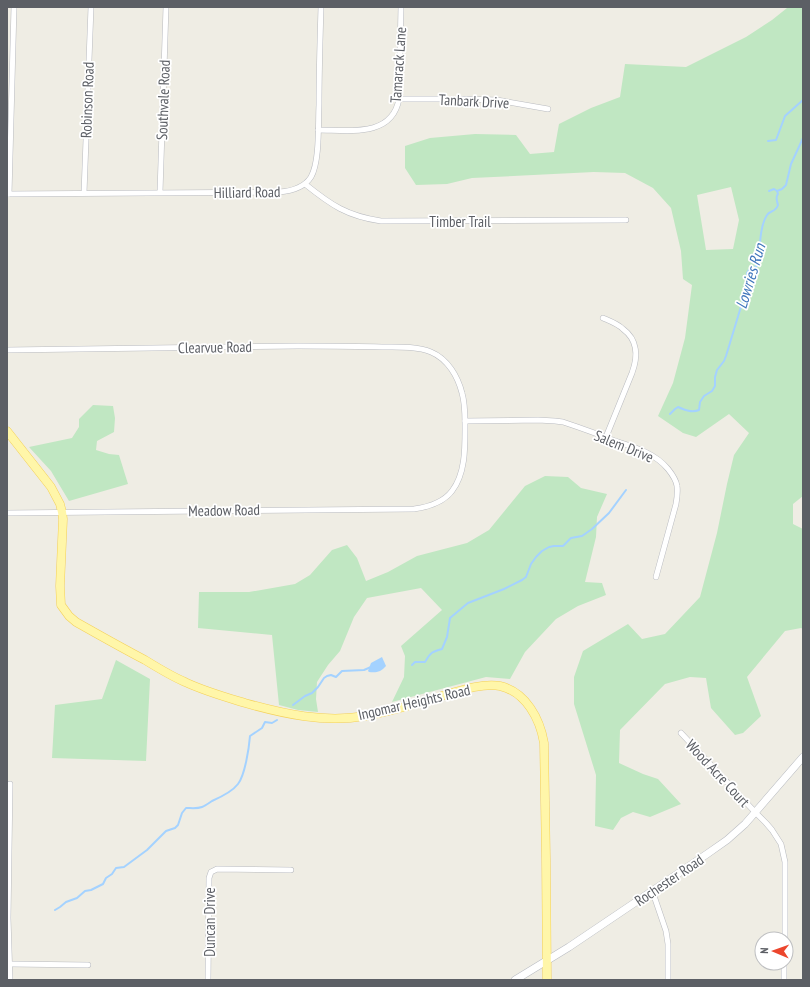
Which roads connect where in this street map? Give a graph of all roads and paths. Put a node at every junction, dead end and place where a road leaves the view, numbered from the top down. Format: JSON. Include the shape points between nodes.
{"nodes":[{"id":1,"x":14,"y":7,"type":"edge"},
{"id":2,"x":91,"y":7,"type":"edge"},
{"id":3,"x":166,"y":7,"type":"edge"},
{"id":4,"x":321,"y":7,"type":"edge"},
{"id":5,"x":401,"y":7,"type":"edge"},
{"id":6,"x":399,"y":99,"type":"junction"},
{"id":7,"x":548,"y":109,"type":"dead end"},
{"id":8,"x":318,"y":130,"type":"junction"},
{"id":9,"x":305,"y":184,"type":"junction"},
{"id":10,"x":160,"y":192,"type":"junction"},
{"id":11,"x":84,"y":193,"type":"junction"},
{"id":12,"x":8,"y":194,"type":"edge"},
{"id":13,"x":626,"y":220,"type":"dead end"},
{"id":14,"x":603,"y":318,"type":"dead end"},
{"id":15,"x":7,"y":350,"type":"edge"},
{"id":16,"x":465,"y":421,"type":"junction"},
{"id":17,"x":7,"y":431,"type":"edge"},
{"id":18,"x":606,"y":437,"type":"junction"},
{"id":19,"x":439,"y":502,"type":"joint"},
{"id":20,"x":62,"y":512,"type":"junction"},
{"id":21,"x":7,"y":513,"type":"edge"},
{"id":22,"x":656,"y":577,"type":"dead end"},
{"id":23,"x":682,"y":733,"type":"dead end"},
{"id":24,"x":803,"y":757,"type":"edge"},
{"id":25,"x":10,"y":784,"type":"dead end"},
{"id":26,"x":755,"y":812,"type":"junction"},
{"id":27,"x":291,"y":870,"type":"dead end"},
{"id":28,"x":8,"y":875,"type":"edge"},
{"id":29,"x":652,"y":890,"type":"junction"},
{"id":30,"x":784,"y":931,"type":"edge"},
{"id":31,"x":547,"y":961,"type":"junction"},
{"id":32,"x":10,"y":964,"type":"junction"},
{"id":33,"x":88,"y":965,"type":"dead end"},
{"id":34,"x":10,"y":980,"type":"edge"},
{"id":35,"x":208,"y":980,"type":"edge"},
{"id":36,"x":515,"y":980,"type":"edge"},
{"id":37,"x":547,"y":980,"type":"edge"},
{"id":38,"x":668,"y":980,"type":"edge"}],
"edges":[{"from":1,"to":12,"type":"street"},
{"from":2,"to":11,"type":"street","name":"Robinson Road"},
{"from":3,"to":10,"type":"street","name":"Southvale Road"},
{"from":4,"to":8,"type":"street"},
{"from":5,"to":6,"type":"street","name":"Tamarack Lane"},
{"from":6,"to":7,"type":"street","name":"Tanbark Drive","via":[[497,100]]},
{"from":6,"to":8,"type":"street","name":"Tamarack Lane","via":[[391,116],[375,128]]},
{"from":8,"to":9,"type":"street","via":[[316,165]]},
{"from":9,"to":10,"type":"street","name":"Hilliard Road","via":[[300,188],[279,192]]},
{"from":9,"to":13,"type":"street","name":"Timber Trail","via":[[342,210],[381,221]]},
{"from":10,"to":11,"type":"street","name":"Hilliard Road"},
{"from":11,"to":12,"type":"street","name":"Hilliard Road"},
{"from":14,"to":18,"type":"street","via":[[629,334],[636,355],[636,363]]},
{"from":15,"to":16,"type":"street","name":"Clearvue Road","via":[[343,345],[423,350],[443,360],[452,370],[462,393]]},
{"from":16,"to":18,"type":"street","name":"Salem Drive","via":[[555,421]]},
{"from":16,"to":19,"type":"street","name":"Clearvue Road","via":[[465,451],[459,478],[452,492]]},
{"from":17,"to":20,"type":"main road","name":"Ingomar Heights Road","via":[[52,488]]},
{"from":18,"to":22,"type":"street","name":"Salem Drive","via":[[659,459],[665,464],[677,485],[676,504]]},
{"from":19,"to":20,"type":"street","name":"Meadow Road","via":[[414,509]]},
{"from":20,"to":21,"type":"street","name":"Meadow Road"},
{"from":20,"to":31,"type":"main road","name":"Ingomar Heights Road","via":[[60,597],[61,605],[69,616],[197,688],[269,710],[319,718],[378,713],[484,686],[505,688],[523,699],[536,716],[544,743]]},
{"from":23,"to":26,"type":"street","name":"Wood Acre Court"},
{"from":24,"to":26,"type":"street","name":"Rochester Road"},
{"from":25,"to":28,"type":"street"},
{"from":26,"to":29,"type":"street","name":"Rochester Road","via":[[746,824],[727,840]]},
{"from":26,"to":30,"type":"street","name":"Wood Acre Court","via":[[772,830],[780,844],[785,862]]},
{"from":27,"to":35,"type":"street","name":"Duncan Drive","via":[[218,869],[211,872]]},
{"from":28,"to":32,"type":"street"},
{"from":29,"to":31,"type":"street","name":"Rochester Road"},
{"from":29,"to":38,"type":"street","via":[[666,931]]},
{"from":31,"to":36,"type":"street","name":"Rochester Road"},
{"from":31,"to":37,"type":"main road","name":"Ingomar Heights Road"},
{"from":32,"to":33,"type":"street"},
{"from":32,"to":34,"type":"street"}]}
